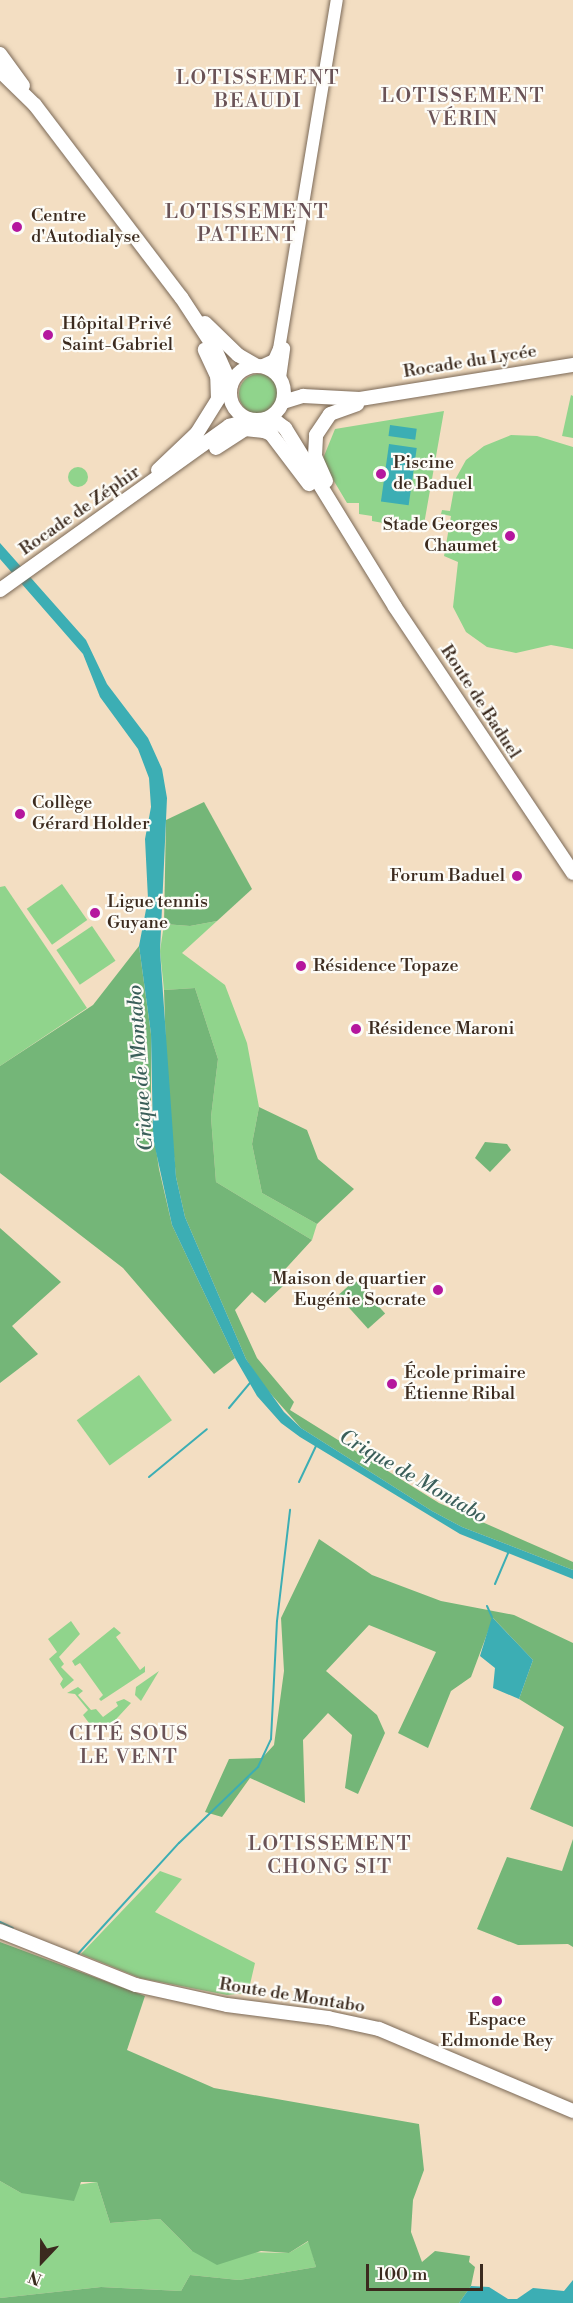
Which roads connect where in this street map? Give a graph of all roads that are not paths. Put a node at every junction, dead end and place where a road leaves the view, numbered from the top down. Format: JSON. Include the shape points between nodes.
{"nodes":[{"id":1,"x":337,"y":0,"type":"edge"},
{"id":2,"x":0,"y":54,"type":"edge"},
{"id":3,"x":3,"y":77,"type":"edge"},
{"id":4,"x":31,"y":101,"type":"junction"},
{"id":5,"x":168,"y":280,"type":"junction"},
{"id":6,"x":181,"y":297,"type":"junction"},
{"id":7,"x":286,"y":305,"type":"junction"},
{"id":8,"x":573,"y":365,"type":"edge"},
{"id":9,"x":259,"y":366,"type":"junction"},
{"id":10,"x":281,"y":379,"type":"junction"},
{"id":11,"x":441,"y":385,"type":"junction"},
{"id":12,"x":231,"y":391,"type":"junction"},
{"id":13,"x":373,"y":395,"type":"junction"},
{"id":14,"x":283,"y":404,"type":"junction"},
{"id":15,"x":256,"y":420,"type":"junction"},
{"id":16,"x":182,"y":462,"type":"junction"},
{"id":17,"x":136,"y":494,"type":"junction"},
{"id":18,"x":360,"y":550,"type":"junction"},
{"id":19,"x":0,"y":590,"type":"edge"},
{"id":20,"x":573,"y":873,"type":"edge"},
{"id":21,"x":0,"y":1931,"type":"edge"},
{"id":22,"x":573,"y":2111,"type":"edge"}],
"edges":[{"from":1,"to":7,"type":"street"},
{"from":2,"to":4,"type":"main road"},
{"from":3,"to":4,"type":"main road"},
{"from":4,"to":5,"type":"main road"},
{"from":5,"to":6,"type":"main road"},
{"from":5,"to":17,"type":"main road","via":[[212,364],[218,399],[190,440]]},
{"from":6,"to":9,"type":"main road","via":[[224,344]]},
{"from":6,"to":12,"type":"main road","via":[[228,373]]},
{"from":7,"to":9,"type":"street","via":[[277,356]]},
{"from":7,"to":10,"type":"street"},
{"from":8,"to":11,"type":"main road","name":"Rocade du Lycée"},
{"from":9,"to":10,"type":"main road"},
{"from":9,"to":12,"type":"main road","via":[[241,371]]},
{"from":10,"to":13,"type":"main road","name":"Rocade du Lycée","via":[[299,387]]},
{"from":10,"to":14,"type":"main road"},
{"from":11,"to":13,"type":"main road","name":"Rocade du Lycée"},
{"from":11,"to":18,"type":"main road","via":[[343,406],[319,427],[315,456]]},
{"from":12,"to":15,"type":"main road","via":[[235,409]]},
{"from":12,"to":16,"type":"main road","name":"Rocade de Zéphir","via":[[220,417]]},
{"from":13,"to":14,"type":"main road","name":"Rocade du Lycée","via":[[346,400],[303,396]]},
{"from":14,"to":15,"type":"main road"},
{"from":14,"to":18,"type":"main road","name":"Route de Baduel"},
{"from":15,"to":16,"type":"main road","name":"Rocade de Zéphir","via":[[229,426]]},
{"from":15,"to":18,"type":"main road","name":"Route de Baduel","via":[[285,428]]},
{"from":16,"to":17,"type":"main road","name":"Rocade de Zéphir"},
{"from":17,"to":18,"type":"main road","via":[[176,475],[245,429],[264,431],[271,434]]},
{"from":17,"to":19,"type":"main road","name":"Rocade de Zéphir"},
{"from":18,"to":20,"type":"main road","name":"Route de Baduel"},
{"from":21,"to":22,"type":"main road","name":"Route de Montabo","via":[[27,1945],[136,1985],[227,2005],[379,2029]]}]}
